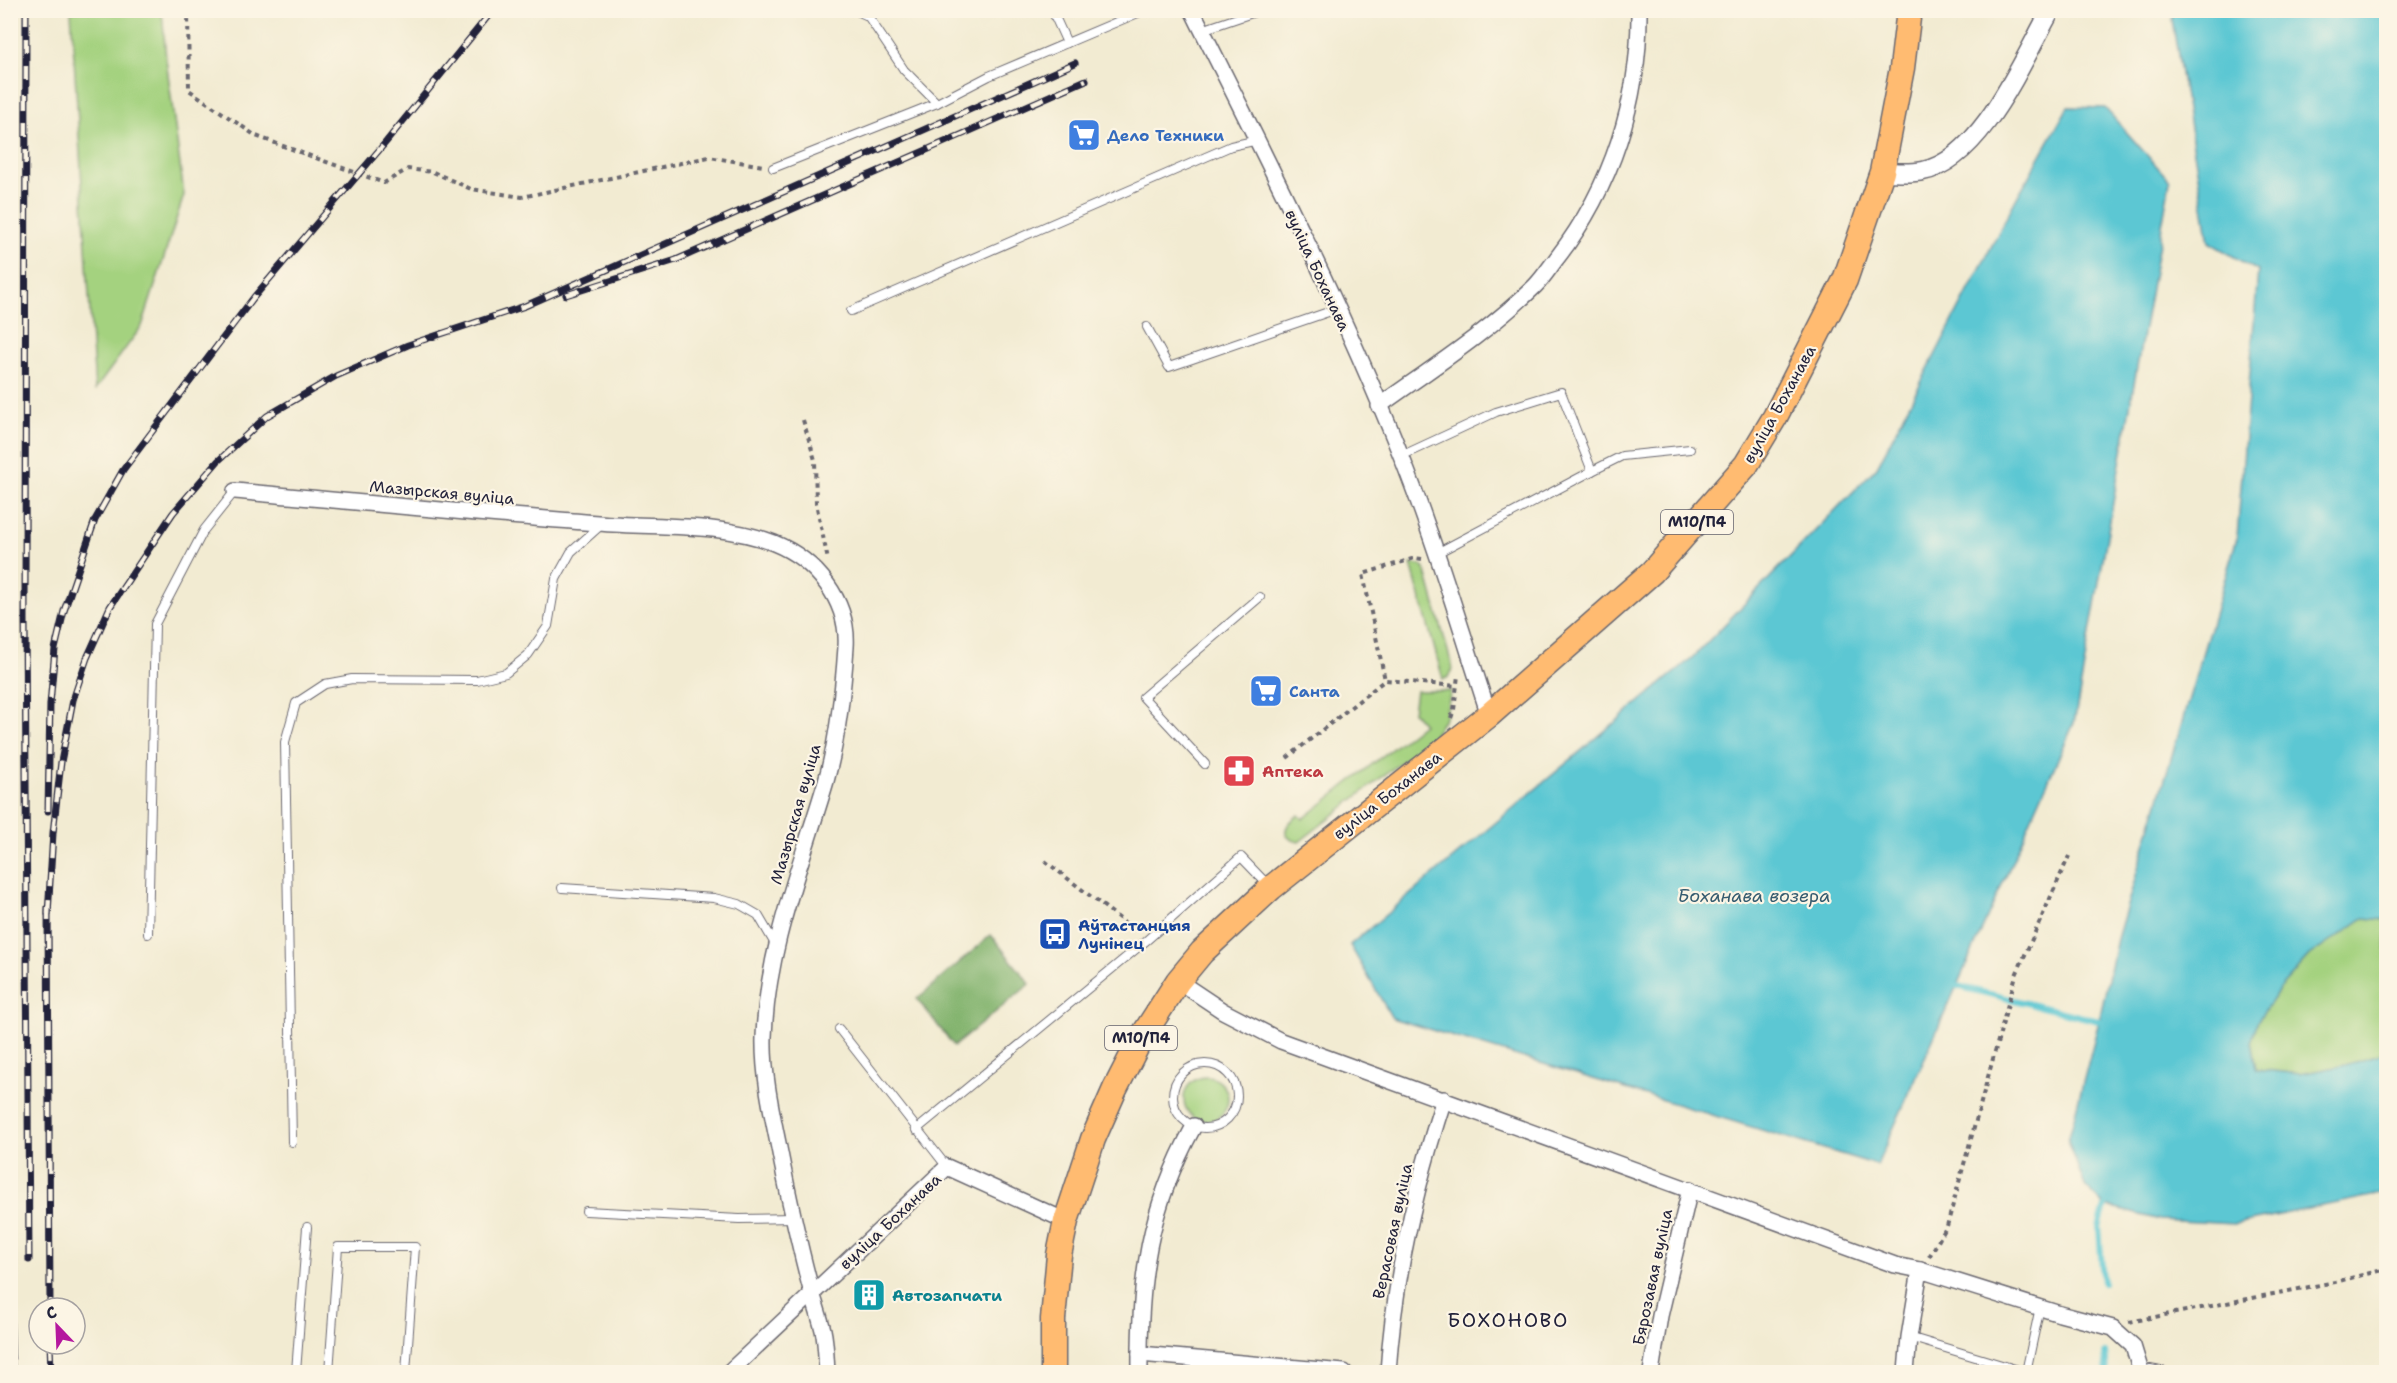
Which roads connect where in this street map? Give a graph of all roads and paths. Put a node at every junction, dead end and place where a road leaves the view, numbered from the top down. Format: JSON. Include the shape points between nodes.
{"nodes":[{"id":1,"x":188,"y":10,"type":"edge"},
{"id":2,"x":855,"y":10,"type":"edge"},
{"id":3,"x":1052,"y":10,"type":"edge"},
{"id":4,"x":1145,"y":10,"type":"edge"},
{"id":5,"x":1192,"y":10,"type":"edge"},
{"id":6,"x":1261,"y":10,"type":"edge"},
{"id":7,"x":1639,"y":10,"type":"edge"},
{"id":8,"x":1909,"y":10,"type":"edge"},
{"id":9,"x":2051,"y":10,"type":"edge"},
{"id":10,"x":1202,"y":30,"type":"junction"},
{"id":11,"x":1067,"y":43,"type":"junction"},
{"id":12,"x":937,"y":103,"type":"junction"},
{"id":13,"x":1258,"y":140,"type":"junction"},
{"id":14,"x":773,"y":168,"type":"joint"},
{"id":15,"x":1882,"y":172,"type":"junction"},
{"id":16,"x":1336,"y":309,"type":"junction"},
{"id":17,"x":851,"y":311,"type":"dead end"},
{"id":18,"x":1147,"y":327,"type":"dead end"},
{"id":19,"x":1379,"y":406,"type":"junction"},
{"id":20,"x":802,"y":420,"type":"dead end"},
{"id":21,"x":1690,"y":449,"type":"dead end"},
{"id":22,"x":1401,"y":456,"type":"junction"},
{"id":23,"x":1592,"y":471,"type":"junction"},
{"id":24,"x":235,"y":492,"type":"joint"},
{"id":25,"x":602,"y":524,"type":"junction"},
{"id":26,"x":1432,"y":557,"type":"junction"},
{"id":27,"x":830,"y":588,"type":"junction"},
{"id":28,"x":1260,"y":597,"type":"dead end"},
{"id":29,"x":1458,"y":668,"type":"dead end"},
{"id":30,"x":1385,"y":680,"type":"junction"},
{"id":31,"x":1457,"y":686,"type":"junction"},
{"id":32,"x":1489,"y":715,"type":"junction"},
{"id":33,"x":1447,"y":726,"type":"dead end"},
{"id":34,"x":1287,"y":758,"type":"dead end"},
{"id":35,"x":1204,"y":764,"type":"dead end"},
{"id":36,"x":2069,"y":856,"type":"dead end"},
{"id":37,"x":1045,"y":861,"type":"dead end"},
{"id":38,"x":562,"y":888,"type":"dead end"},
{"id":39,"x":1271,"y":888,"type":"junction"},
{"id":40,"x":148,"y":934,"type":"dead end"},
{"id":41,"x":1147,"y":940,"type":"junction"},
{"id":42,"x":775,"y":944,"type":"junction"},
{"id":43,"x":1178,"y":981,"type":"junction"},
{"id":44,"x":838,"y":1029,"type":"dead end"},
{"id":45,"x":1443,"y":1099,"type":"junction"},
{"id":46,"x":1194,"y":1126,"type":"junction"},
{"id":47,"x":916,"y":1130,"type":"junction"},
{"id":48,"x":292,"y":1142,"type":"dead end"},
{"id":49,"x":947,"y":1167,"type":"junction"},
{"id":50,"x":1690,"y":1190,"type":"junction"},
{"id":51,"x":586,"y":1211,"type":"dead end"},
{"id":52,"x":793,"y":1218,"type":"junction"},
{"id":53,"x":1066,"y":1221,"type":"junction"},
{"id":54,"x":307,"y":1227,"type":"dead end"},
{"id":55,"x":2386,"y":1269,"type":"edge"},
{"id":56,"x":1920,"y":1270,"type":"junction"},
{"id":57,"x":812,"y":1295,"type":"junction"},
{"id":58,"x":2040,"y":1307,"type":"junction"},
{"id":59,"x":2113,"y":1328,"type":"junction"},
{"id":60,"x":1909,"y":1337,"type":"junction"},
{"id":61,"x":1140,"y":1354,"type":"junction"},
{"id":62,"x":296,"y":1372,"type":"edge"},
{"id":63,"x":329,"y":1372,"type":"edge"},
{"id":64,"x":406,"y":1372,"type":"edge"},
{"id":65,"x":729,"y":1372,"type":"edge"},
{"id":66,"x":827,"y":1372,"type":"edge"},
{"id":67,"x":1053,"y":1372,"type":"edge"},
{"id":68,"x":1140,"y":1372,"type":"edge"},
{"id":69,"x":1344,"y":1372,"type":"edge"},
{"id":70,"x":1388,"y":1372,"type":"edge"},
{"id":71,"x":1651,"y":1372,"type":"edge"},
{"id":72,"x":1906,"y":1372,"type":"edge"},
{"id":73,"x":2026,"y":1372,"type":"edge"},
{"id":74,"x":2141,"y":1372,"type":"edge"},
{"id":75,"x":2166,"y":1372,"type":"edge"}],
"edges":[{"from":1,"to":14,"type":"path","via":[[189,90],[256,136],[384,183],[408,169],[434,172],[471,189],[522,196],[709,157]]},
{"from":2,"to":12,"type":"lane","via":[[868,16],[904,70]]},
{"from":3,"to":11,"type":"lane"},
{"from":4,"to":11,"type":"lane"},
{"from":5,"to":10,"type":"street","name":"вуліца Боханава"},
{"from":6,"to":10,"type":"lane"},
{"from":7,"to":19,"type":"street","via":[[1638,55],[1630,104],[1614,158],[1575,235],[1537,285],[1492,325]]},
{"from":8,"to":15,"type":"main road","name":"вуліца Боханава","number":"М10/П4"},
{"from":9,"to":15,"type":"street","via":[[1988,124],[1957,156],[1923,171]]},
{"from":10,"to":13,"type":"street","name":"вуліца Боханава"},
{"from":11,"to":12,"type":"lane"},
{"from":12,"to":14,"type":"lane"},
{"from":13,"to":16,"type":"street","name":"вуліца Боханава"},
{"from":13,"to":17,"type":"lane","via":[[1231,146]]},
{"from":15,"to":32,"type":"main road","name":"вуліца Боханава","number":"М10/П4","via":[[1845,280],[1746,465],[1652,572]]},
{"from":16,"to":18,"type":"lane","via":[[1169,367]]},
{"from":16,"to":19,"type":"street","name":"вуліца Боханава"},
{"from":19,"to":22,"type":"street","name":"вуліца Боханава"},
{"from":20,"to":27,"type":"path","via":[[815,460],[816,503]]},
{"from":21,"to":23,"type":"lane","via":[[1622,456]]},
{"from":22,"to":23,"type":"lane","via":[[1496,412],[1561,392]]},
{"from":22,"to":26,"type":"street","name":"вуліца Боханава"},
{"from":23,"to":26,"type":"lane"},
{"from":24,"to":25,"type":"street","name":"Мазырская вуліца"},
{"from":24,"to":40,"type":"lane","via":[[204,530],[155,624]]},
{"from":25,"to":27,"type":"street","name":"Мазырская вуліца","via":[[746,535],[793,552],[814,567]]},
{"from":25,"to":48,"type":"lane","via":[[571,552],[556,579],[548,626],[528,655],[506,673],[477,681],[352,679],[325,684],[296,703],[285,742]]},
{"from":26,"to":30,"type":"path","via":[[1415,558],[1363,574]]},
{"from":26,"to":32,"type":"street","name":"вуліца Боханава"},
{"from":27,"to":42,"type":"street","name":"Мазырская вуліца","via":[[843,615],[847,643],[836,736]]},
{"from":28,"to":35,"type":"lane","via":[[1143,697]]},
{"from":29,"to":31,"type":"path"},
{"from":30,"to":31,"type":"path"},
{"from":30,"to":34,"type":"path"},
{"from":31,"to":33,"type":"path"},
{"from":32,"to":39,"type":"main road","name":"вуліца Боханава","number":"М10/П4"},
{"from":36,"to":56,"type":"path","via":[[2016,975],[1947,1226]]},
{"from":37,"to":41,"type":"path"},
{"from":38,"to":42,"type":"lane","via":[[714,898],[739,904],[758,915]]},
{"from":39,"to":41,"type":"lane","via":[[1241,857]]},
{"from":39,"to":43,"type":"main road","name":"вуліца Боханава","number":"М10/П4","via":[[1202,952]]},
{"from":41,"to":47,"type":"lane"},
{"from":42,"to":52,"type":"street","name":"Мазырская вуліца","via":[[764,1040],[771,1106]]},
{"from":43,"to":45,"type":"street","via":[[1222,1011],[1281,1041]]},
{"from":43,"to":53,"type":"main road","name":"вуліца Боханава","number":"М10/П4","via":[[1140,1040],[1115,1089],[1093,1139]]},
{"from":44,"to":47,"type":"lane"},
{"from":45,"to":50,"type":"street"},
{"from":45,"to":70,"type":"street","name":"Верасовая вуліца","via":[[1413,1206],[1398,1280]]},
{"from":46,"to":46,"type":"lane","via":[[1217,1126],[1235,1109],[1235,1083],[1214,1065],[1188,1069],[1174,1088],[1178,1113]]},
{"from":46,"to":61,"type":"street","via":[[1175,1160],[1151,1236],[1142,1282]]},
{"from":47,"to":49,"type":"lane"},
{"from":49,"to":53,"type":"street","name":"вуліца Боханава"},
{"from":49,"to":57,"type":"street","name":"вуліца Боханава"},
{"from":50,"to":56,"type":"street","via":[[1895,1265]]},
{"from":50,"to":71,"type":"street","name":"Бярозавая вуліца"},
{"from":51,"to":52,"type":"lane"},
{"from":52,"to":57,"type":"street","name":"Мазырская вуліца"},
{"from":53,"to":67,"type":"main road","number":"М10/П4","via":[[1053,1318]]},
{"from":54,"to":62,"type":"lane"},
{"from":55,"to":59,"type":"path","via":[[2136,1318]]},
{"from":56,"to":58,"type":"street"},
{"from":56,"to":60,"type":"street"},
{"from":57,"to":65,"type":"street","name":"вуліца Боханава"},
{"from":57,"to":66,"type":"street","name":"Мазырская вуліца","via":[[824,1333]]},
{"from":58,"to":59,"type":"street"},
{"from":58,"to":73,"type":"lane"},
{"from":59,"to":74,"type":"street","via":[[2133,1346]]},
{"from":60,"to":72,"type":"street"},
{"from":60,"to":73,"type":"lane"},
{"from":61,"to":68,"type":"street"},
{"from":61,"to":69,"type":"street"},
{"from":63,"to":64,"type":"lane","via":[[338,1247],[415,1247]]},
{"from":74,"to":75,"type":"lane"}]}
